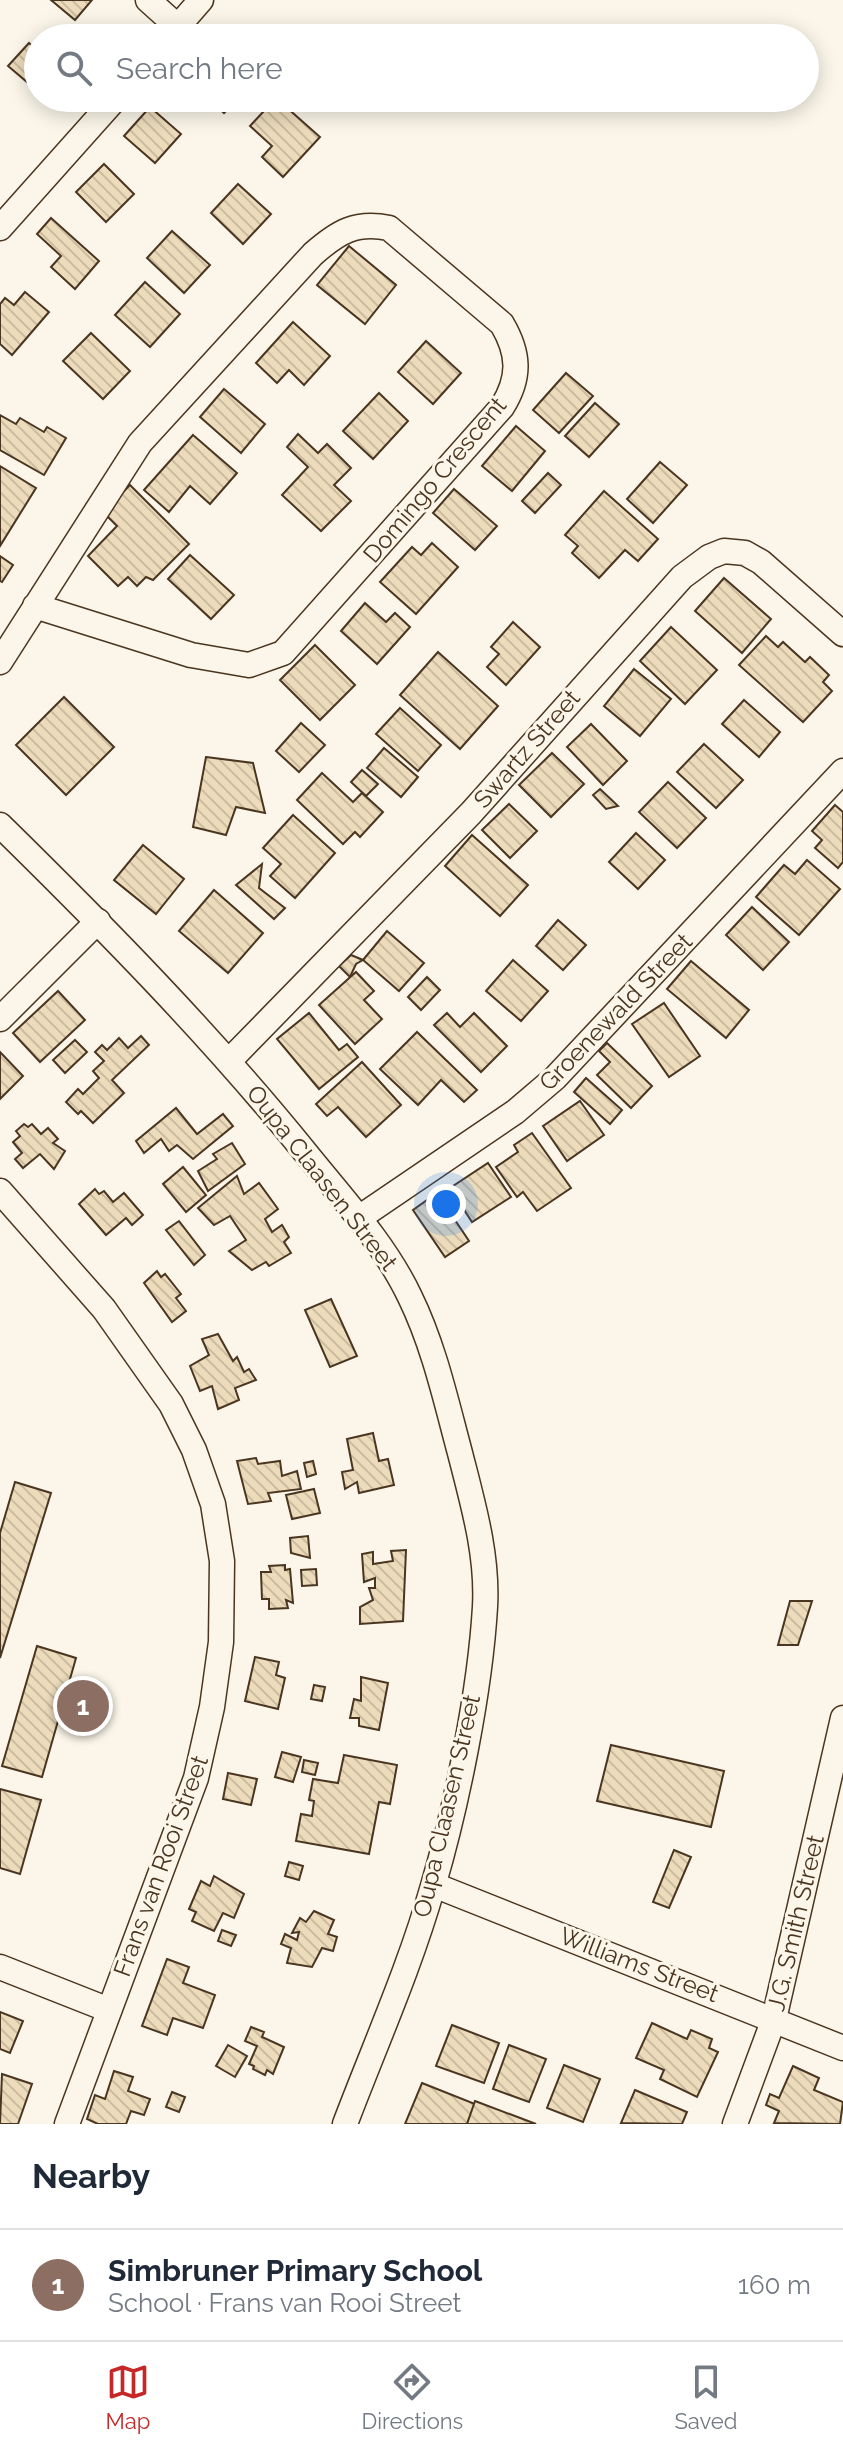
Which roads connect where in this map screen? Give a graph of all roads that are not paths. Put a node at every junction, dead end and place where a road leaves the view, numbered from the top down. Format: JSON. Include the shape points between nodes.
{"nodes":[{"id":1,"x":148,"y":0,"type":"edge"},
{"id":2,"x":201,"y":0,"type":"edge"},
{"id":3,"x":166,"y":24,"type":"edge"},
{"id":4,"x":181,"y":24,"type":"edge"},
{"id":5,"x":104,"y":112,"type":"edge"},
{"id":6,"x":0,"y":228,"type":"edge"},
{"id":7,"x":35,"y":606,"type":"junction"},
{"id":8,"x":843,"y":634,"type":"edge"},
{"id":9,"x":0,"y":662,"type":"edge"},
{"id":10,"x":843,"y":771,"type":"edge"},
{"id":11,"x":0,"y":825,"type":"edge"},
{"id":12,"x":98,"y":921,"type":"junction"},
{"id":13,"x":0,"y":1019,"type":"edge"},
{"id":14,"x":230,"y":1060,"type":"junction"},
{"id":15,"x":0,"y":1191,"type":"edge"},
{"id":16,"x":359,"y":1218,"type":"junction"},
{"id":17,"x":843,"y":1718,"type":"edge"},
{"id":18,"x":434,"y":1885,"type":"junction"},
{"id":19,"x":0,"y":1967,"type":"edge"},
{"id":20,"x":109,"y":2010,"type":"junction"},
{"id":21,"x":774,"y":2019,"type":"junction"},
{"id":22,"x":843,"y":2048,"type":"edge"},
{"id":23,"x":67,"y":2124,"type":"edge"},
{"id":24,"x":345,"y":2124,"type":"edge"},
{"id":25,"x":735,"y":2124,"type":"edge"}],
"edges":[{"from":1,"to":3,"type":"street"},
{"from":2,"to":4,"type":"street"},
{"from":5,"to":6,"type":"street"},
{"from":7,"to":7,"type":"street","name":"Domingo Crescent","via":[[140,443],[333,236],[367,224],[389,228],[502,324],[514,344],[515,380],[502,407],[283,653],[249,665],[191,655]]},
{"from":7,"to":9,"type":"street","name":"Domingo Crescent"},
{"from":8,"to":14,"type":"street","name":"Swartz Street","via":[[761,562],[745,553],[724,551],[709,557],[651,608],[471,813]]},
{"from":10,"to":16,"type":"street","name":"Groenewald Street","via":[[555,1078],[515,1112]]},
{"from":11,"to":12,"type":"street","name":"Oupa Claasen Street"},
{"from":12,"to":13,"type":"street"},
{"from":12,"to":14,"type":"street","name":"Oupa Claasen Street"},
{"from":14,"to":16,"type":"street","name":"Oupa Claasen Street"},
{"from":15,"to":20,"type":"street","name":"Frans van Rooi Street","via":[[104,1309],[171,1404],[213,1504],[222,1561],[221,1642],[196,1778]]},
{"from":16,"to":18,"type":"street","name":"Oupa Claasen Street","via":[[410,1296],[434,1358],[482,1547],[485,1606],[476,1671]]},
{"from":17,"to":21,"type":"street","name":"J.G. Smith Street"},
{"from":18,"to":21,"type":"street","name":"Williams Street"},
{"from":18,"to":24,"type":"street","name":"Oupa Claasen Street"},
{"from":19,"to":20,"type":"street"},
{"from":20,"to":23,"type":"street","name":"Frans van Rooi Street"},
{"from":21,"to":22,"type":"street","name":"Williams Street"},
{"from":21,"to":25,"type":"street","name":"J.G. Smith Street"}]}
